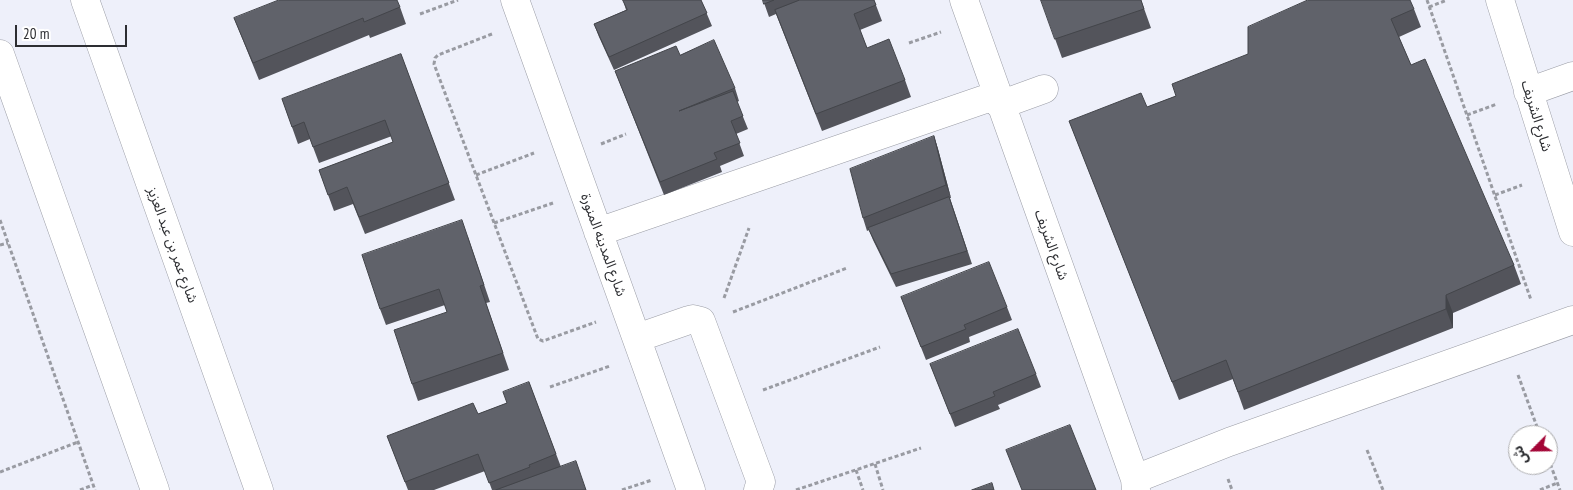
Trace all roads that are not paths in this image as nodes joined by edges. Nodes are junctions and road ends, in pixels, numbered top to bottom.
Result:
1 (85, 0) edge
2 (964, 0) edge
3 (1500, 0) edge
4 (519, 11) edge
5 (0, 54) edge
6 (1573, 76) edge
7 (1044, 89) dead end
8 (1528, 92) junction
9 (999, 100) junction
10 (598, 232) junction
11 (1573, 232) edge
12 (1573, 320) edge
13 (640, 346) junction
14 (1135, 485) edge
15 (155, 490) edge
16 (259, 490) edge
17 (692, 490) edge
18 (758, 490) edge

1 - 16 street, شارع عمر بن عبد العزيز
2 - 9 street, شارع الشريف
3 - 8 street, شارع الشريف
4 - 10 street, شارع المدينه المنورة
5 - 15 street
6 - 8 street
7 - 9 street
8 - 11 street, شارع الشريف
9 - 10 street
9 - 14 street, شارع الشريف
10 - 13 street, شارع المدينه المنورة
12 - 14 street
13 - 17 street, شارع المدينه المنورة
13 - 18 street

